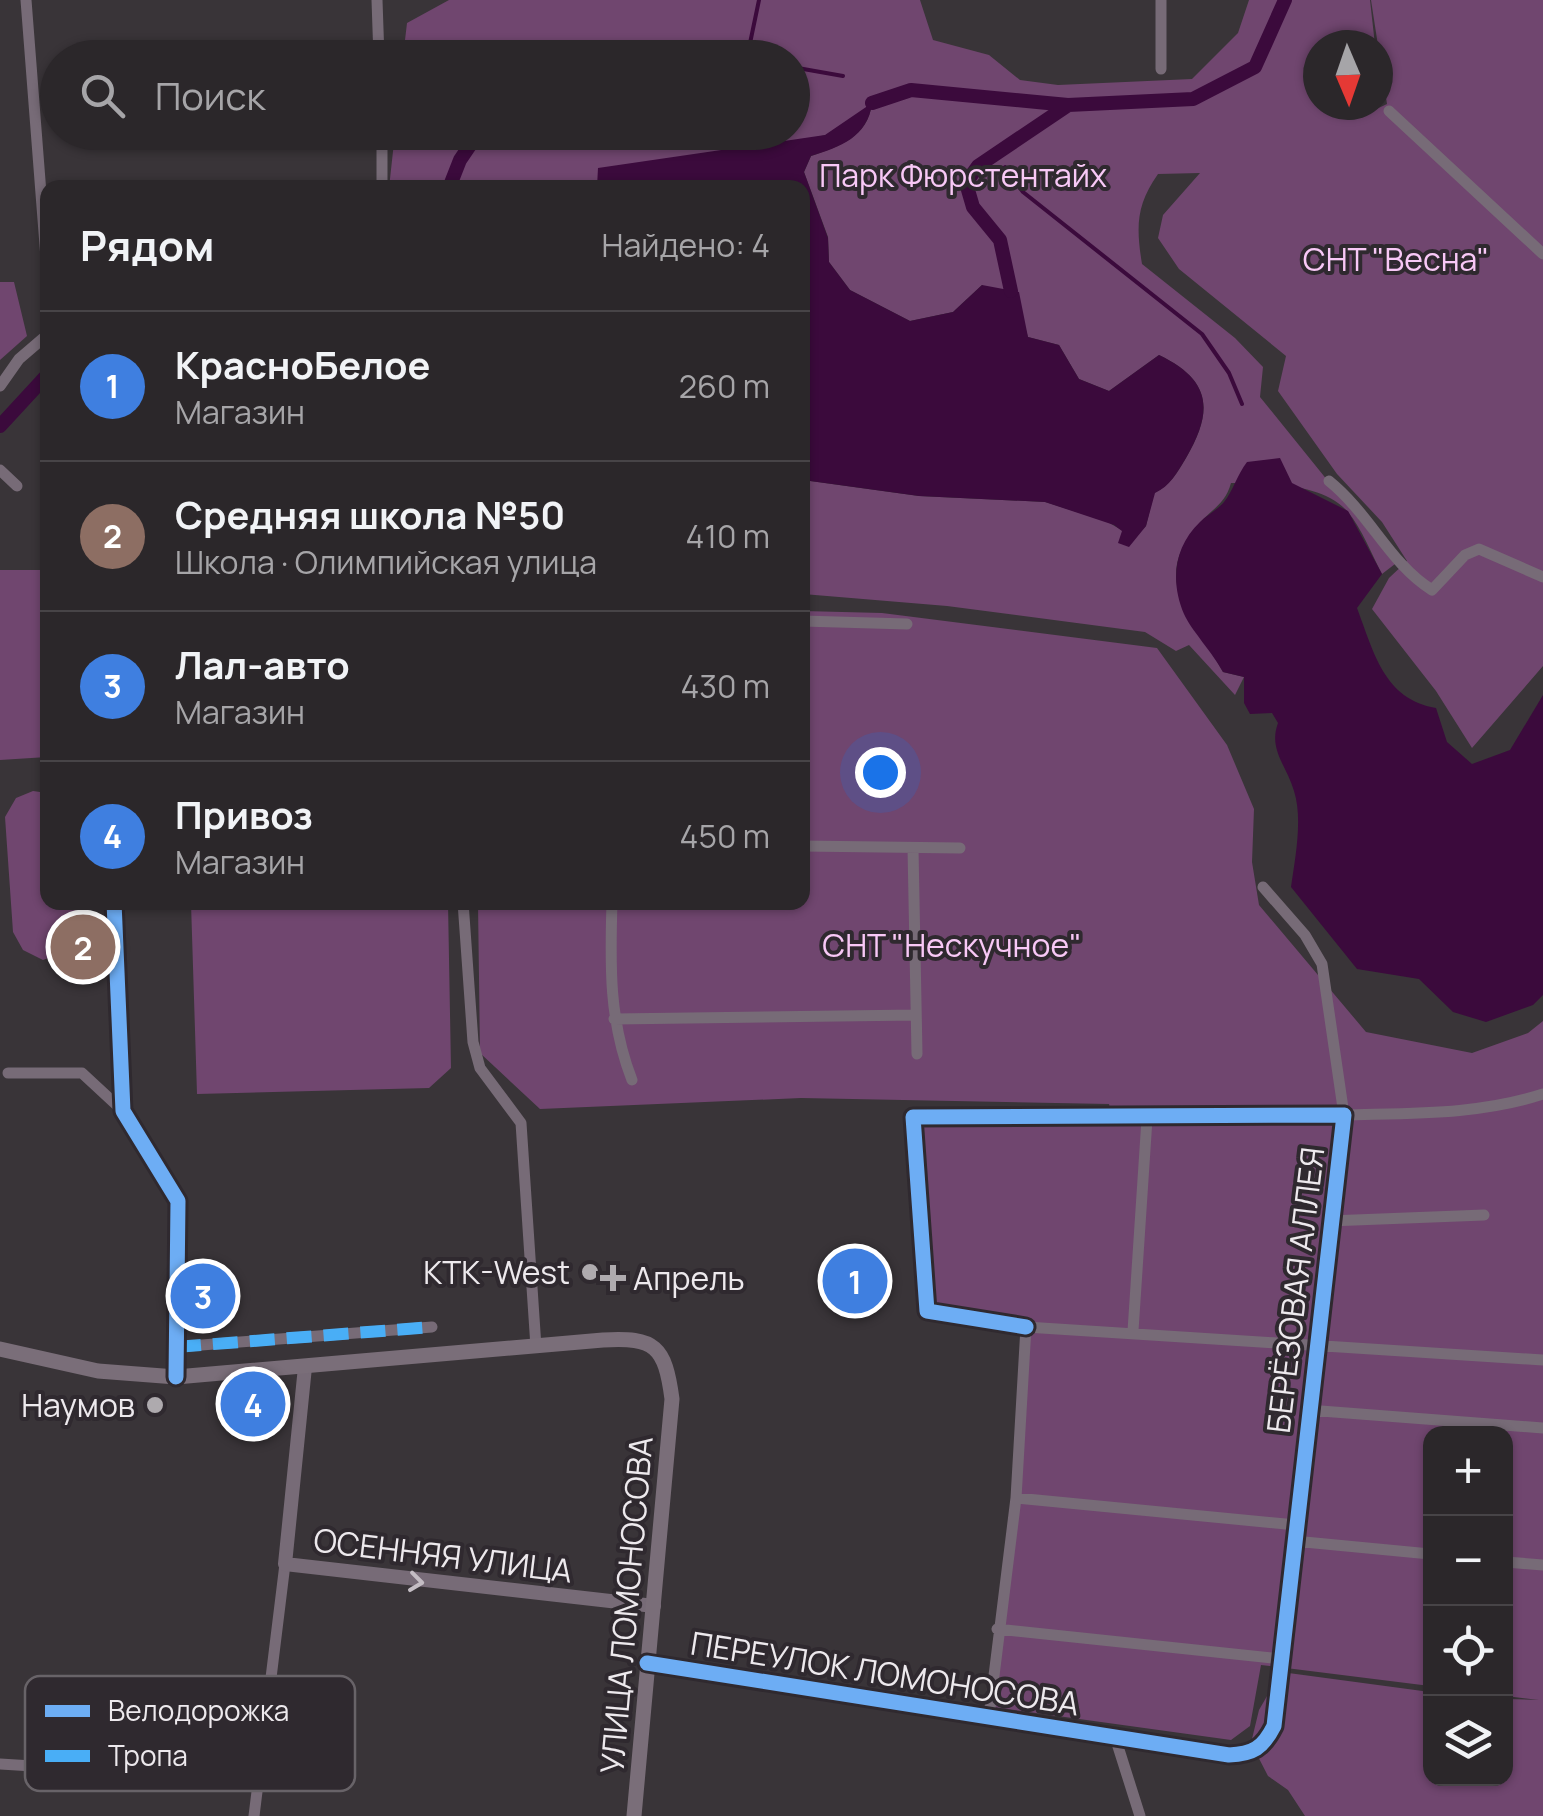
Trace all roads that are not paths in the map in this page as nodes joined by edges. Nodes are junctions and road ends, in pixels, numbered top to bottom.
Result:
1 (26, 0) edge
2 (377, 0) edge
3 (1161, 0) edge
4 (378, 40) edge
5 (1161, 69) dead end
6 (1393, 115) edge
7 (382, 150) edge
8 (41, 180) edge
9 (382, 180) edge
10 (1540, 245) edge
11 (40, 342) edge
12 (0, 386) edge
13 (0, 470) edge
14 (1329, 481) dead end
15 (17, 486) dead end
16 (1543, 577) edge
17 (810, 621) edge
18 (907, 624) dead end
19 (810, 846) edge
20 (914, 848) junction
21 (960, 848) dead end
22 (1263, 888) dead end
23 (114, 910) edge
24 (464, 910) edge
25 (612, 910) edge
26 (916, 1015) junction
27 (614, 1020) junction
28 (916, 1054) dead end
29 (8, 1072) dead end
30 (632, 1080) dead end
31 (1543, 1094) edge
32 (123, 1111) junction
33 (1344, 1115) junction
34 (1147, 1119) junction
35 (1484, 1214) dead end
36 (1329, 1221) junction
37 (432, 1327) dead end
38 (1026, 1327) junction
39 (1132, 1331) junction
40 (1316, 1343) junction
41 (176, 1346) junction
42 (536, 1347) junction
43 (0, 1348) edge
44 (1543, 1360) edge
45 (305, 1367) junction
46 (176, 1377) junction
47 (1308, 1410) junction
48 (1543, 1428) edge
49 (1016, 1498) junction
50 (1296, 1525) junction
51 (1294, 1541) junction
52 (1423, 1553) edge
53 (1513, 1563) edge
54 (285, 1564) junction
55 (1543, 1565) edge
56 (654, 1606) junction
57 (997, 1630) junction
58 (1281, 1658) junction
59 (647, 1663) junction
60 (271, 1676) edge
61 (989, 1716) junction
62 (1115, 1737) junction
63 (0, 1764) edge
64 (25, 1765) edge
65 (256, 1791) edge
66 (256, 1795) junction
67 (240, 1816) edge
68 (254, 1816) edge
69 (634, 1816) edge
70 (1140, 1816) edge

1 - 8 street
2 - 4 street
3 - 5 street
6 - 10 street
7 - 9 street
11 - 12 street
13 - 15 street
14 - 16 street
17 - 18 street
19 - 20 street
20 - 21 street
20 - 26 street
22 - 33 street
23 - 32 street
24 - 42 street
25 - 27 street
26 - 27 street
26 - 28 street
27 - 30 street
29 - 32 street
31 - 33 street
32 - 41 street
33 - 34 street, БЕРЁЗОВАЯ АЛЛЕЯ
33 - 36 street, БЕРЁЗОВАЯ АЛЛЕЯ
34 - 38 street, БЕРЁЗОВАЯ АЛЛЕЯ
34 - 39 street
35 - 36 street
36 - 40 street, БЕРЁЗОВАЯ АЛЛЕЯ
37 - 41 street
38 - 39 street
38 - 49 street
39 - 40 street
40 - 44 street
40 - 47 street, БЕРЁЗОВАЯ АЛЛЕЯ
41 - 46 street
42 - 45 main road
42 - 56 main road, УЛИЦА ЛОМОНОСОВА
43 - 46 main road
45 - 46 main road
45 - 54 street, ОСЕННЯЯ УЛИЦА
47 - 48 street
47 - 50 street, БЕРЁЗОВАЯ АЛЛЕЯ
49 - 50 street
49 - 57 street
50 - 51 street, БЕРЁЗОВАЯ АЛЛЕЯ
51 - 52 street
51 - 58 street, БЕРЁЗОВАЯ АЛЛЕЯ
53 - 55 street
54 -> 56 street, ОСЕННЯЯ УЛИЦА
54 - 60 street, ОСЕННЯЯ УЛИЦА
56 - 59 main road, УЛИЦА ЛОМОНОСОВА
57 - 58 street
57 - 61 street
58 - 62 street, БЕРЁЗОВАЯ АЛЛЕЯ
59 - 61 street, ПЕРЕУЛОК ЛОМОНОСОВА
59 - 69 main road, УЛИЦА ЛОМОНОСОВА
61 - 62 street, ПЕРЕУЛОК ЛОМОНОСОВА
62 - 70 street
63 - 64 street
65 - 66 street, ОСЕННЯЯ УЛИЦА
66 - 67 street
66 - 68 street, ОСЕННЯЯ УЛИЦА

